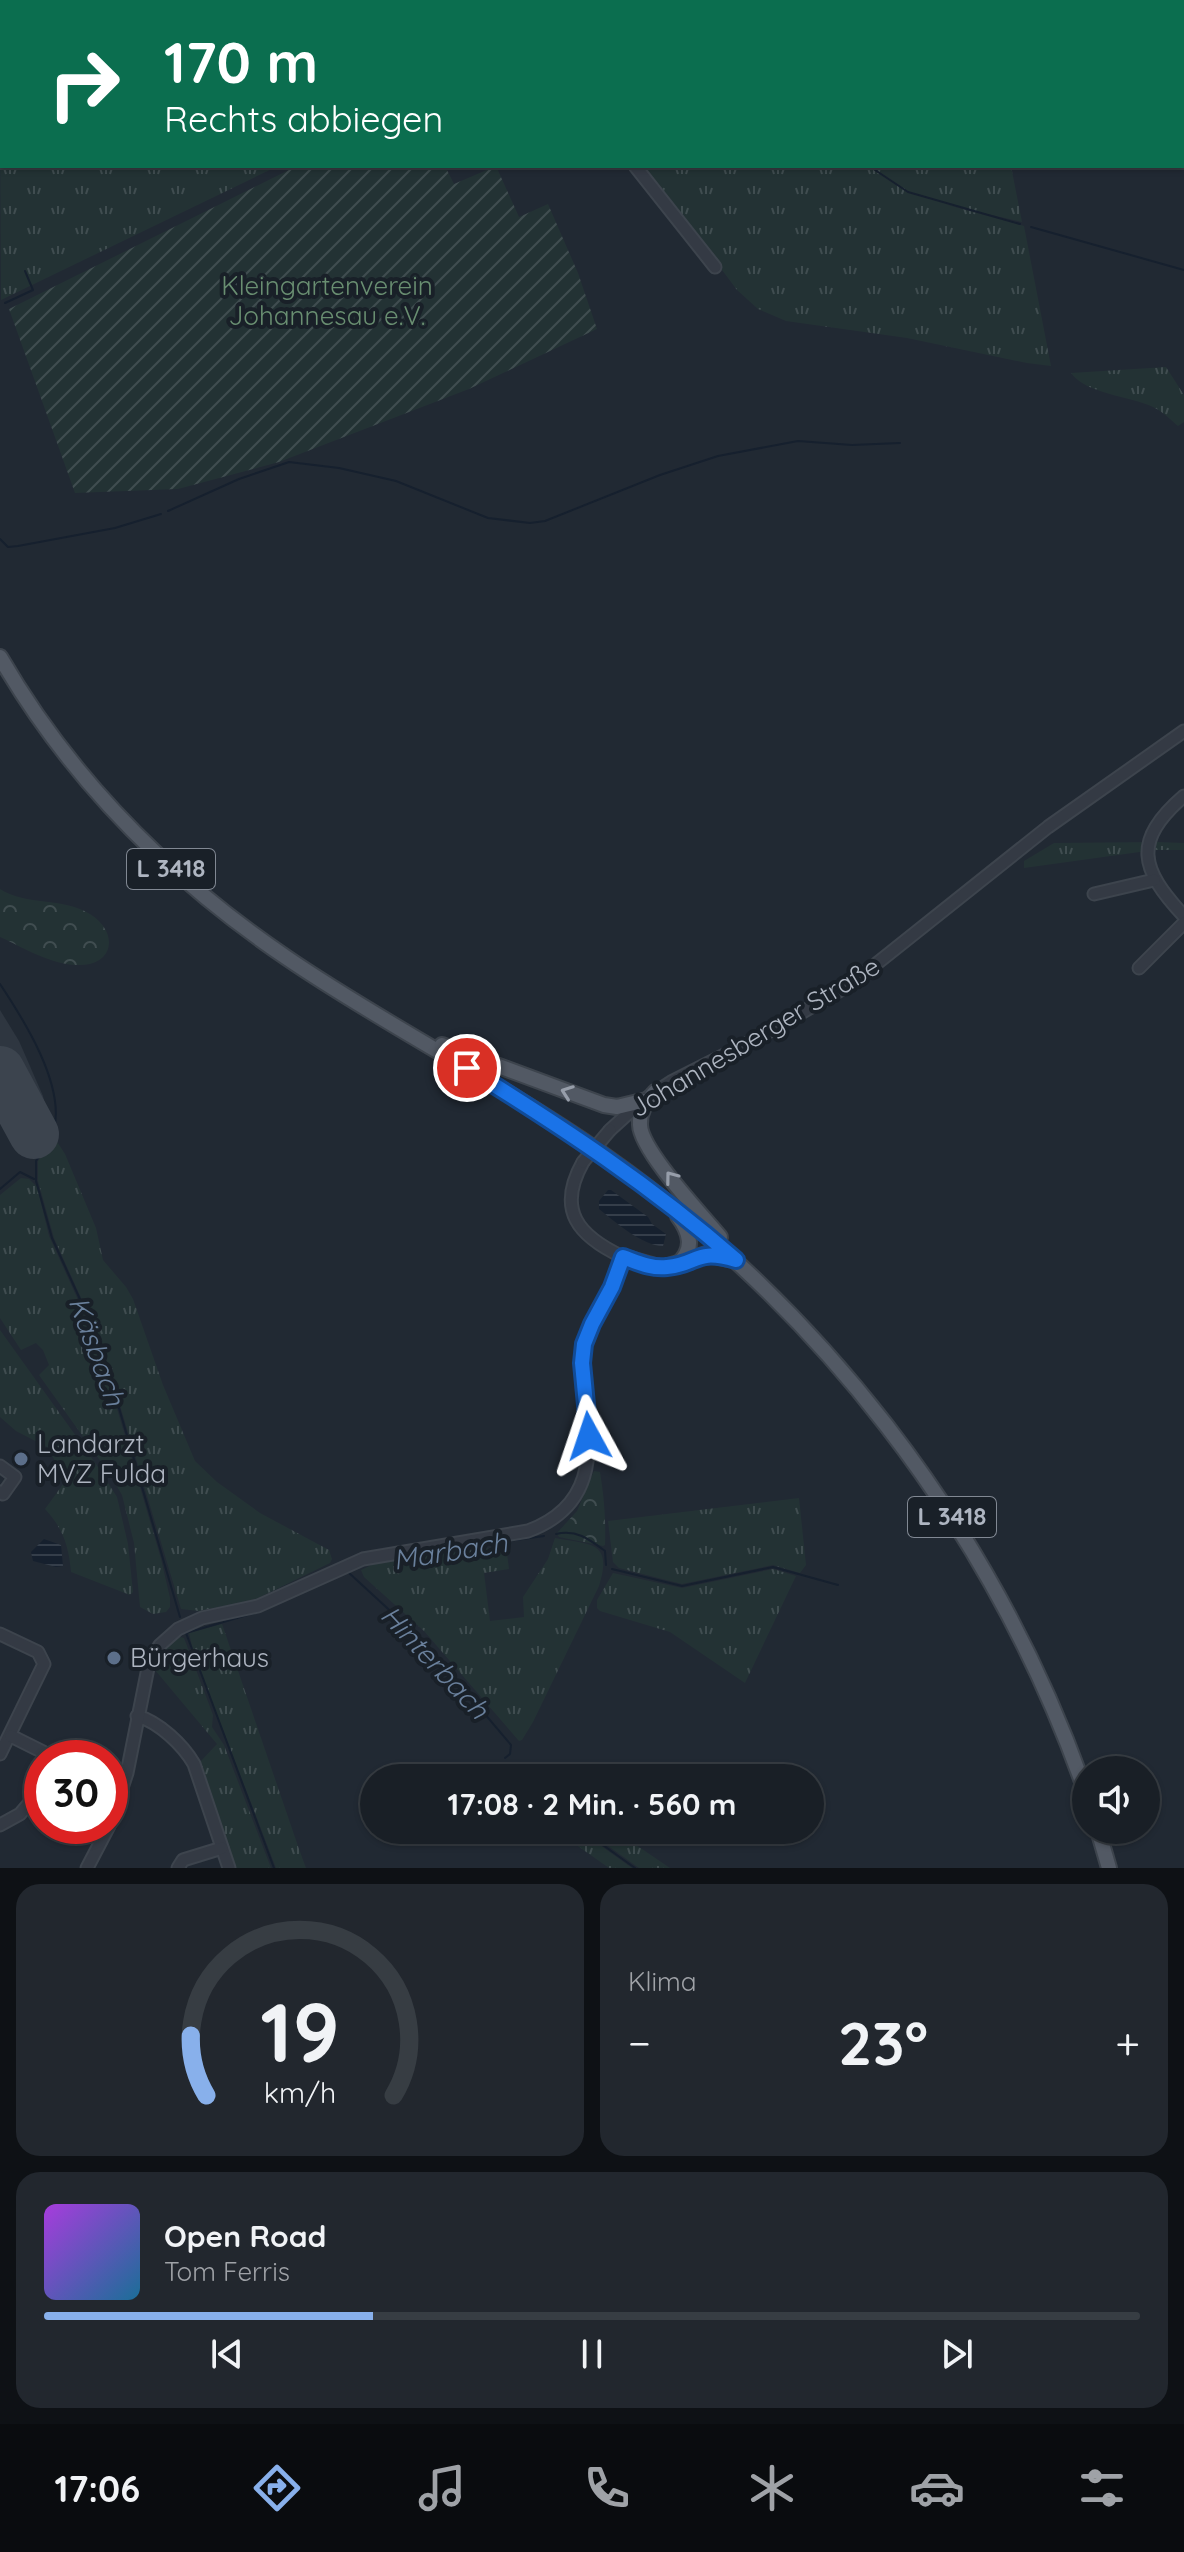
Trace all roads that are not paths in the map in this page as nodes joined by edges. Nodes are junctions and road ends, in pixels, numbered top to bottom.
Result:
1 (637, 168) edge
2 (715, 267) dead end
3 (0, 657) edge
4 (1184, 731) edge
5 (1184, 796) edge
6 (1154, 880) junction
7 (1094, 894) dead end
8 (1184, 916) edge
9 (1184, 923) edge
10 (1139, 968) dead end
11 (395, 1024) junction
12 (655, 1092) junction
13 (642, 1101) junction
14 (666, 1201) junction
15 (623, 1257) junction
16 (736, 1260) junction
17 (674, 1266) junction
18 (757, 1280) junction
19 (0, 1466) edge
20 (0, 1492) edge
21 (0, 1634) edge
22 (137, 1716) junction
23 (11, 1736) junction
24 (24, 1742) edge
25 (0, 1754) edge
26 (1072, 1756) edge
27 (128, 1767) edge
28 (24, 1809) edge
29 (0, 1825) edge
30 (99, 1844) edge
31 (1102, 1844) edge
32 (222, 1848) junction
33 (87, 1868) edge
34 (178, 1868) edge
35 (229, 1868) edge
36 (1109, 1868) edge

1 - 2 street
3 - 11 main road, L 3418
4 - 12 street, Johannesberger Straße
5 - 6 street
6 - 7 street
6 - 8 street
9 - 10 street
13 -> 11 main road
11 - 14 main road, L 3418
12 - 13 street, Johannesberger Straße
18 -> 12 main road
13 - 15 street, Johannesberger Straße, bridge
14 - 16 main road, L 3418
14 - 17 main road
15 - 17 main road
15 - 22 street
16 - 17 main road
16 - 18 main road, L 3418
18 - 26 main road, L 3418
19 - 20 street
21 - 23 street
22 - 27 street
22 - 32 street
23 - 24 street
23 - 25 street
28 - 29 street
30 - 33 street
31 - 36 main road
32 - 34 street
32 - 35 street

